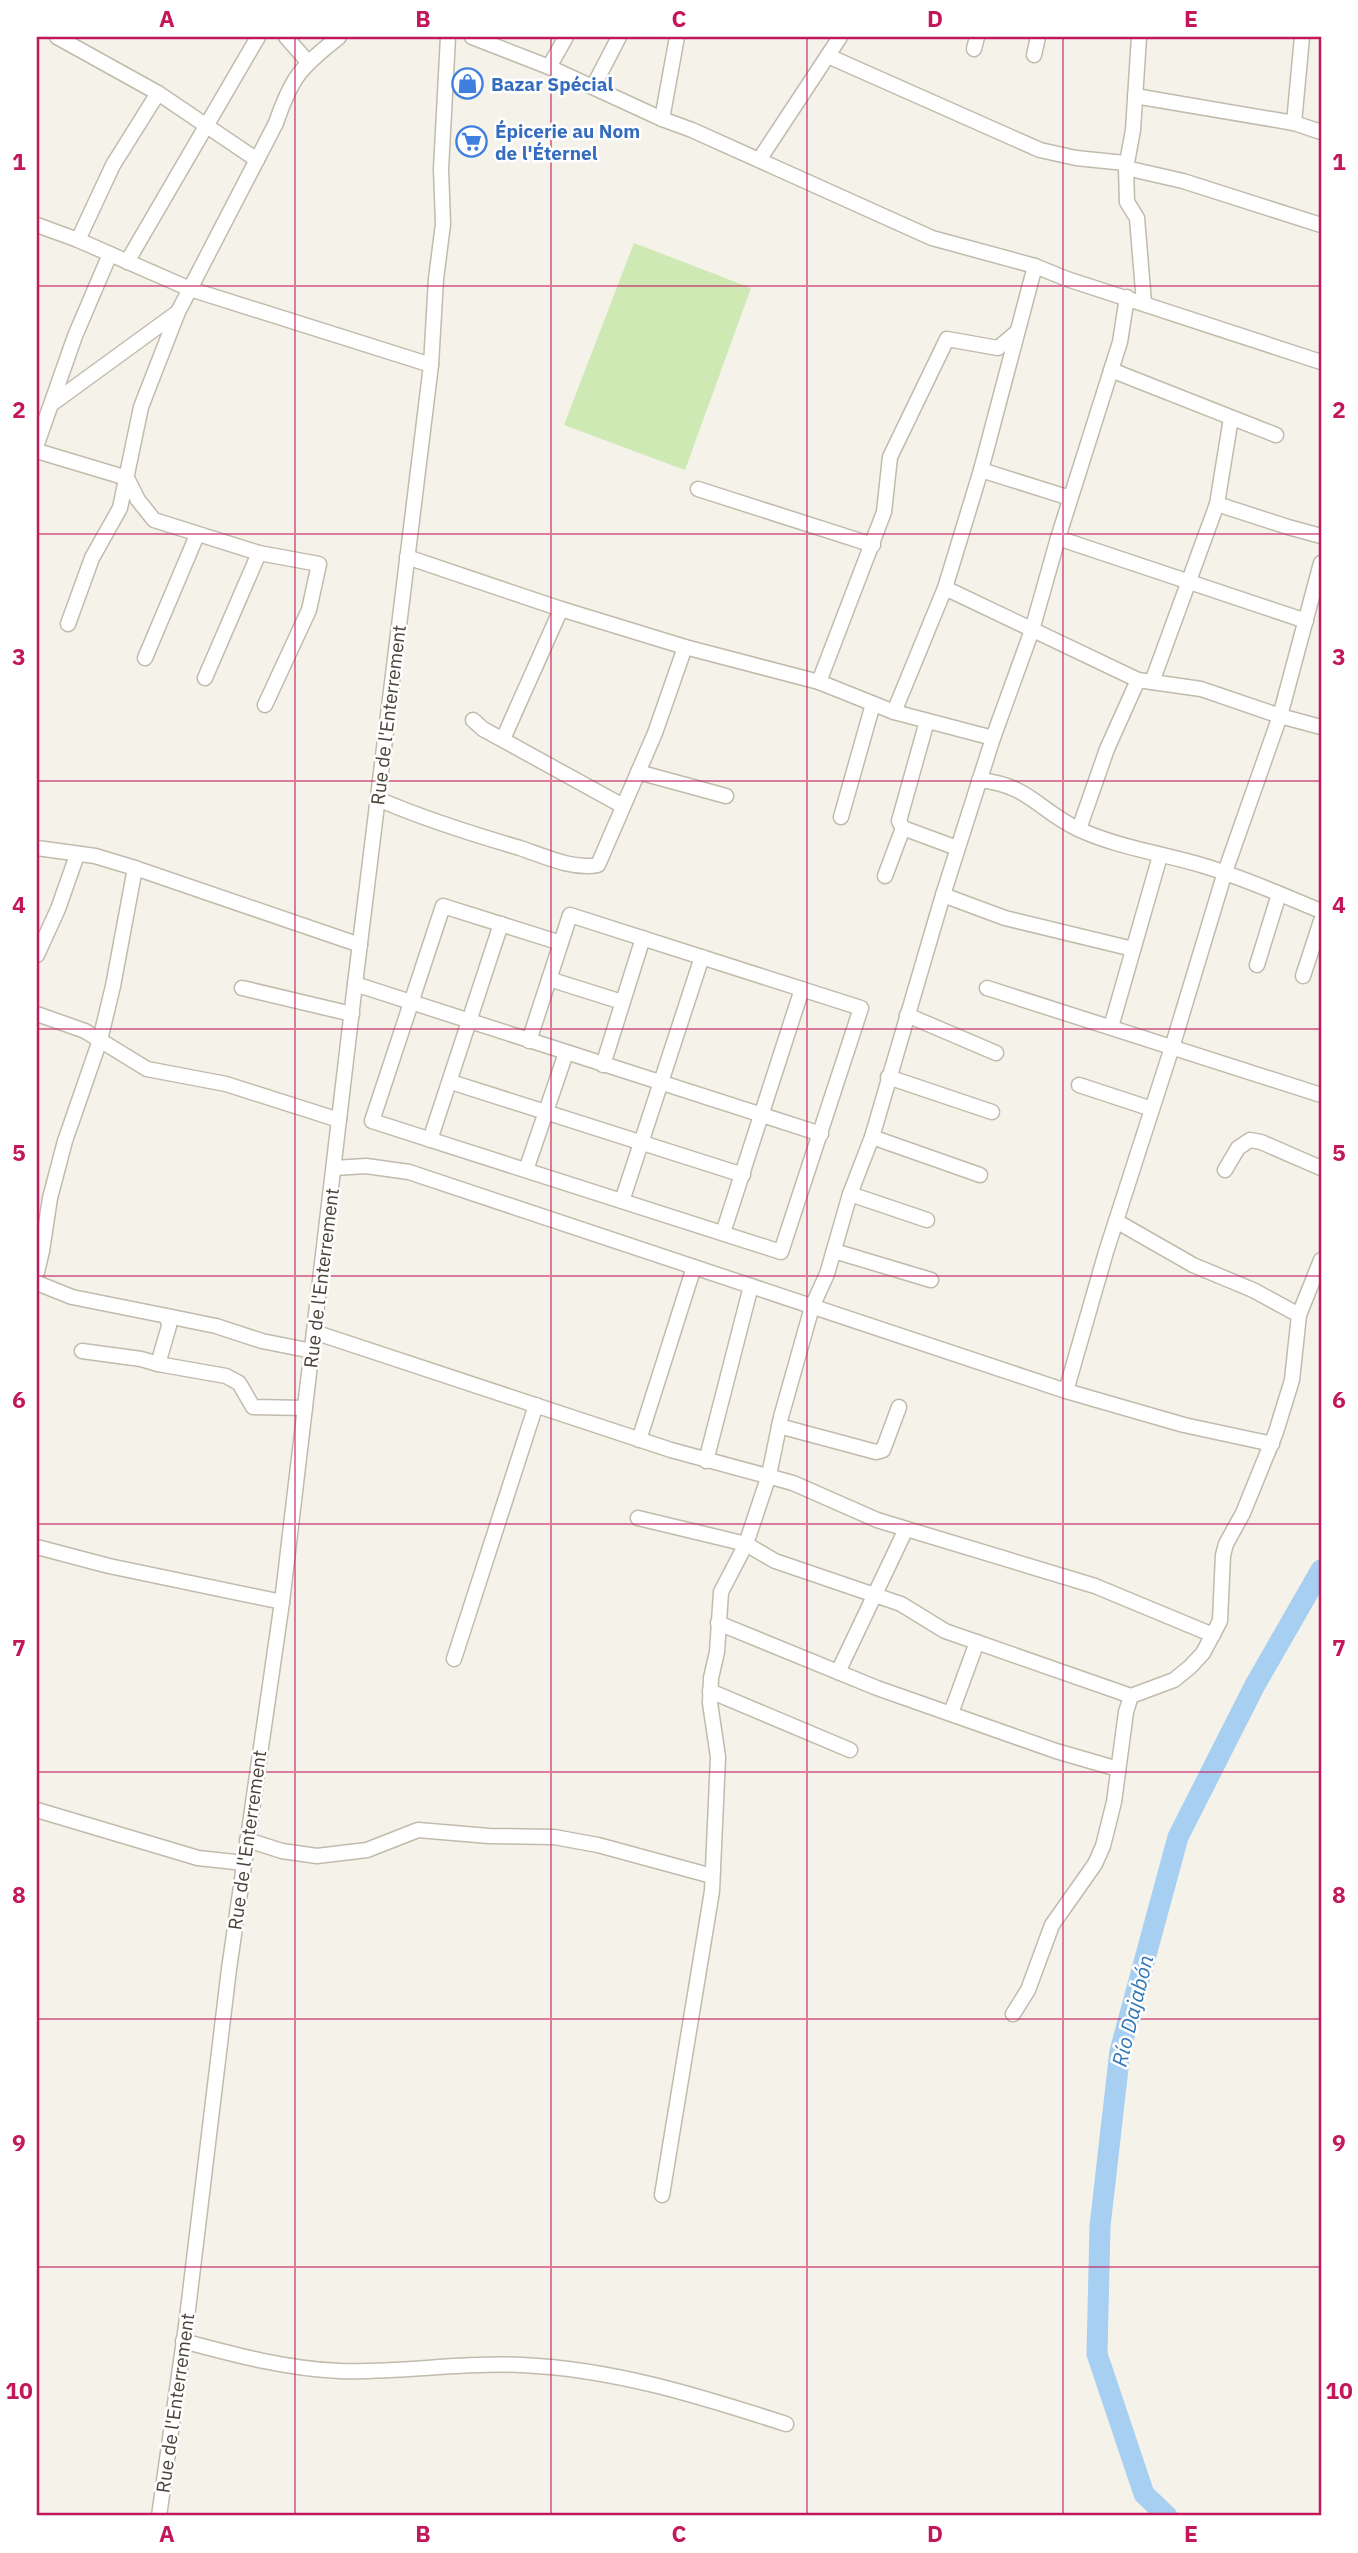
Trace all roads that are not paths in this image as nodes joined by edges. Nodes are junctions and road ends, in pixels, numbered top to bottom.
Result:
1 (57, 37) edge
2 (258, 37) edge
3 (286, 37) edge
4 (339, 37) edge
5 (448, 37) edge
6 (472, 37) edge
7 (566, 37) edge
8 (619, 37) edge
9 (677, 37) edge
10 (840, 37) edge
11 (1038, 37) edge
12 (1139, 37) edge
13 (1302, 37) edge
14 (828, 55) junction
15 (1034, 55) dead end
16 (308, 62) junction
17 (549, 66) junction
18 (593, 87) junction
19 (158, 93) junction
20 (1135, 96) junction
21 (662, 119) junction
22 (1294, 123) junction
23 (204, 127) junction
24 (1321, 132) edge
25 (257, 160) junction
26 (759, 160) junction
27 (1126, 166) junction
28 (37, 225) edge
29 (1321, 225) edge
30 (78, 240) junction
31 (110, 254) junction
32 (127, 262) junction
33 (1035, 266) junction
34 (190, 289) junction
35 (1127, 297) junction
36 (1144, 303) junction
37 (178, 312) junction
38 (1017, 332) junction
39 (1321, 362) edge
40 (431, 365) junction
41 (1111, 370) junction
42 (53, 402) junction
43 (1231, 418) junction
44 (1276, 435) dead end
45 (37, 444) edge
46 (37, 450) edge
47 (981, 470) junction
48 (127, 478) junction
49 (698, 489) dead end
50 (1070, 498) junction
51 (1217, 504) junction
52 (197, 535) junction
53 (1321, 536) edge
54 (1058, 538) junction
55 (873, 545) junction
56 (259, 553) junction
57 (407, 557) junction
58 (1321, 563) edge
59 (1188, 582) junction
60 (945, 588) junction
61 (561, 609) junction
62 (1306, 621) junction
63 (68, 624) dead end
64 (1032, 630) junction
65 (685, 647) junction
66 (145, 658) dead end
67 (205, 678) dead end
68 (1145, 681) junction
69 (819, 682) junction
70 (873, 704) junction
71 (265, 705) dead end
72 (894, 712) junction
73 (1280, 716) junction
74 (473, 720) dead end
75 (927, 721) junction
76 (1321, 727) edge
77 (993, 738) junction
78 (503, 739) junction
79 (638, 772) junction
80 (979, 780) junction
81 (726, 796) dead end
82 (378, 799) junction
83 (624, 806) junction
84 (841, 817) dead end
85 (903, 828) junction
86 (1079, 829) junction
87 (37, 848) edge
88 (957, 848) junction
89 (77, 855) junction
90 (1160, 856) junction
91 (135, 868) junction
92 (1225, 873) junction
93 (886, 876) dead end
94 (1279, 894) junction
95 (943, 895) junction
96 (1321, 911) edge
97 (1321, 921) edge
98 (501, 924) junction
99 (643, 938) junction
100 (561, 943) junction
101 (360, 945) junction
102 (1133, 949) junction
103 (37, 955) edge
104 (702, 957) junction
105 (1257, 965) dead end
106 (1304, 976) dead end
107 (549, 979) junction
108 (355, 984) junction
109 (242, 988) dead end
110 (988, 988) dead end
111 (802, 989) junction
112 (622, 1002) junction
113 (411, 1004) junction
114 (37, 1014) edge
115 (352, 1014) junction
116 (907, 1015) junction
117 (470, 1022) junction
118 (1111, 1027) junction
119 (100, 1040) junction
120 (530, 1041) junction
121 (1173, 1046) junction
122 (566, 1053) junction
123 (996, 1053) dead end
124 (603, 1065) junction
125 (888, 1077) junction
126 (451, 1082) junction
127 (662, 1083) junction
128 (1079, 1086) dead end
129 (1321, 1095) edge
130 (1152, 1109) junction
131 (547, 1112) junction
132 (992, 1112) dead end
133 (762, 1115) junction
134 (339, 1121) junction
135 (821, 1134) junction
136 (872, 1137) junction
137 (430, 1140) junction
138 (643, 1143) junction
139 (334, 1168) junction
140 (1321, 1168) edge
141 (526, 1170) junction
142 (1225, 1170) dead end
143 (743, 1175) junction
144 (980, 1175) dead end
145 (850, 1194) junction
146 (622, 1201) junction
147 (927, 1220) dead end
148 (1116, 1220) junction
149 (723, 1233) junction
150 (834, 1251) junction
151 (1321, 1260) edge
152 (694, 1267) junction
153 (37, 1272) edge
154 (931, 1280) dead end
155 (37, 1283) edge
156 (751, 1286) junction
157 (812, 1307) junction
158 (1299, 1315) junction
159 (167, 1316) junction
160 (314, 1332) junction
161 (312, 1350) junction
162 (82, 1351) dead end
163 (158, 1364) junction
164 (1066, 1391) junction
165 (536, 1405) junction
166 (899, 1407) dead end
167 (305, 1408) junction
168 (779, 1426) junction
169 (639, 1440) junction
170 (1272, 1444) junction
171 (706, 1461) junction
172 (769, 1475) junction
173 (638, 1518) dead end
174 (906, 1529) junction
175 (746, 1544) junction
176 (37, 1547) edge
177 (876, 1595) junction
178 (282, 1602) junction
179 (718, 1623) junction
180 (1213, 1635) junction
181 (977, 1643) junction
182 (454, 1659) dead end
183 (838, 1672) junction
184 (710, 1691) junction
185 (1132, 1696) junction
186 (951, 1713) junction
187 (850, 1750) dead end
188 (1118, 1769) junction
189 (37, 1810) edge
190 (247, 1840) junction
191 (244, 1863) junction
192 (712, 1876) junction
193 (1013, 2014) dead end
194 (662, 2195) dead end
195 (183, 2341) junction
196 (786, 2424) dead end
197 (159, 2516) edge

1 - 19 street
2 - 23 street
3 - 16 street
4 - 16 street
5 - 40 street, Rue de l'Enterrement
6 - 17 street
7 - 17 street
8 - 18 street
9 - 21 street
10 - 14 street
11 - 15 street
12 - 20 street
13 - 22 street
14 - 26 street
14 - 27 street
16 - 25 street
17 - 18 street
18 - 21 street
19 - 23 street
19 - 30 street
20 - 22 street
20 - 27 street
21 - 26 street
22 - 24 street
23 - 25 street
23 - 32 street
25 - 34 street
26 - 33 street
27 - 29 street
27 - 36 street
28 - 30 street
30 - 31 street
31 - 32 street
31 - 42 street
32 - 34 street
33 - 35 street
33 - 38 street
34 - 37 street
34 - 40 street
35 - 36 street
35 - 41 street
36 - 39 street
37 - 42 street
37 - 48 street
38 - 47 street
38 - 55 street
40 - 57 street, Rue de l'Enterrement
41 - 43 street
41 - 50 street
42 - 45 street
43 - 44 street
43 - 51 street
46 - 48 street
47 - 50 street
47 - 60 street
48 - 52 street
48 - 63 street
49 - 55 street
50 - 54 street
51 - 53 street
51 - 59 street
52 - 56 street
52 - 66 street
54 - 59 street
54 - 64 street
55 - 69 street
56 - 67 street
56 - 71 street
57 - 61 street
57 - 82 street, Rue de l'Enterrement
58 - 62 street
59 - 62 street
59 - 68 street
60 - 64 street
60 - 72 street
61 - 65 street
61 - 78 street
62 - 73 street
64 - 68 street
64 - 77 street
65 - 69 street
65 - 79 street
68 - 73 street
68 - 86 street
69 - 70 street
70 - 72 street
70 - 84 street
72 - 75 street
73 - 76 street
73 - 92 street
74 - 78 street
75 - 77 street
75 - 85 street
77 - 80 street
78 - 83 street
79 - 81 street
79 - 83 street
80 - 86 street
80 - 88 street
82 - 83 street
82 - 101 street, Rue de l'Enterrement
85 - 88 street
85 - 93 street
86 - 90 street
87 - 89 street
88 - 95 street
89 - 91 street
89 - 103 street
90 - 92 street
90 - 102 street
91 - 101 street
91 - 119 street
92 - 94 street
92 - 121 street
94 - 96 street
94 - 105 street
95 - 102 street
95 - 116 street
97 - 106 street
98 - 100 street
98 - 113 street
98 - 117 street
99 - 100 street
99 - 104 street
99 - 112 street
100 - 107 street
101 - 108 street, Rue de l'Enterrement
102 - 118 street
104 - 111 street
104 - 127 street
107 - 112 street
107 - 120 street
108 - 113 street
108 - 115 street, Rue de l'Enterrement
109 - 115 street
110 - 118 street
111 - 133 street
111 - 135 street
112 - 124 street
113 - 117 street
113 - 137 street
114 - 119 street
115 - 134 street, Rue de l'Enterrement
116 - 123 street
116 - 125 street
117 - 120 street
117 - 126 street
118 - 121 street
119 - 134 street
119 - 153 street
120 - 122 street
121 - 129 street
121 - 130 street
122 - 124 street
122 - 131 street
124 - 127 street
125 - 132 street
125 - 136 street
126 - 131 street
126 - 137 street
127 - 133 street
127 - 138 street
128 - 130 street
130 - 148 street
131 - 138 street
131 - 141 street
133 - 135 street
133 - 143 street
134 - 139 street, Rue de l'Enterrement
135 - 149 street
136 - 144 street
136 - 145 street
137 - 141 street
138 - 143 street
138 - 146 street
139 - 152 street
139 - 160 street, Rue de l'Enterrement
140 - 142 street
141 - 146 street
143 - 149 street
145 - 147 street
145 - 150 street
146 - 149 street
148 - 158 street
148 - 164 street
150 - 154 street
150 - 157 street
151 - 158 street
152 - 156 street
152 - 169 street
155 - 159 street
156 - 157 street
156 - 171 street
157 - 164 street
157 - 168 street
158 - 170 street
159 - 161 street
159 - 163 street
160 - 161 street, Rue de l'Enterrement
160 - 165 street
161 - 167 street, Rue de l'Enterrement
162 - 163 street
163 - 167 street
164 - 170 street
165 - 169 street
165 - 182 street
166 - 168 street
167 - 178 street, Rue de l'Enterrement
168 - 172 street
169 - 171 street
170 - 180 street
171 - 172 street
172 - 174 street
172 - 175 street
173 - 175 street
174 - 177 street
174 - 180 street
175 - 177 street
175 - 179 street
176 - 178 street
177 - 181 street
177 - 183 street
178 - 190 street, Rue de l'Enterrement
179 - 183 street
179 - 184 street
180 - 185 street
181 - 185 street
181 - 186 street
183 - 186 street
184 - 187 street
184 - 192 street
185 - 188 street
186 - 188 street
188 - 193 street
189 - 191 street
190 - 191 street, Rue de l'Enterrement
190 - 192 street
191 - 195 street, Rue de l'Enterrement
192 - 194 street
195 - 196 street
195 - 197 street, Rue de l'Enterrement

